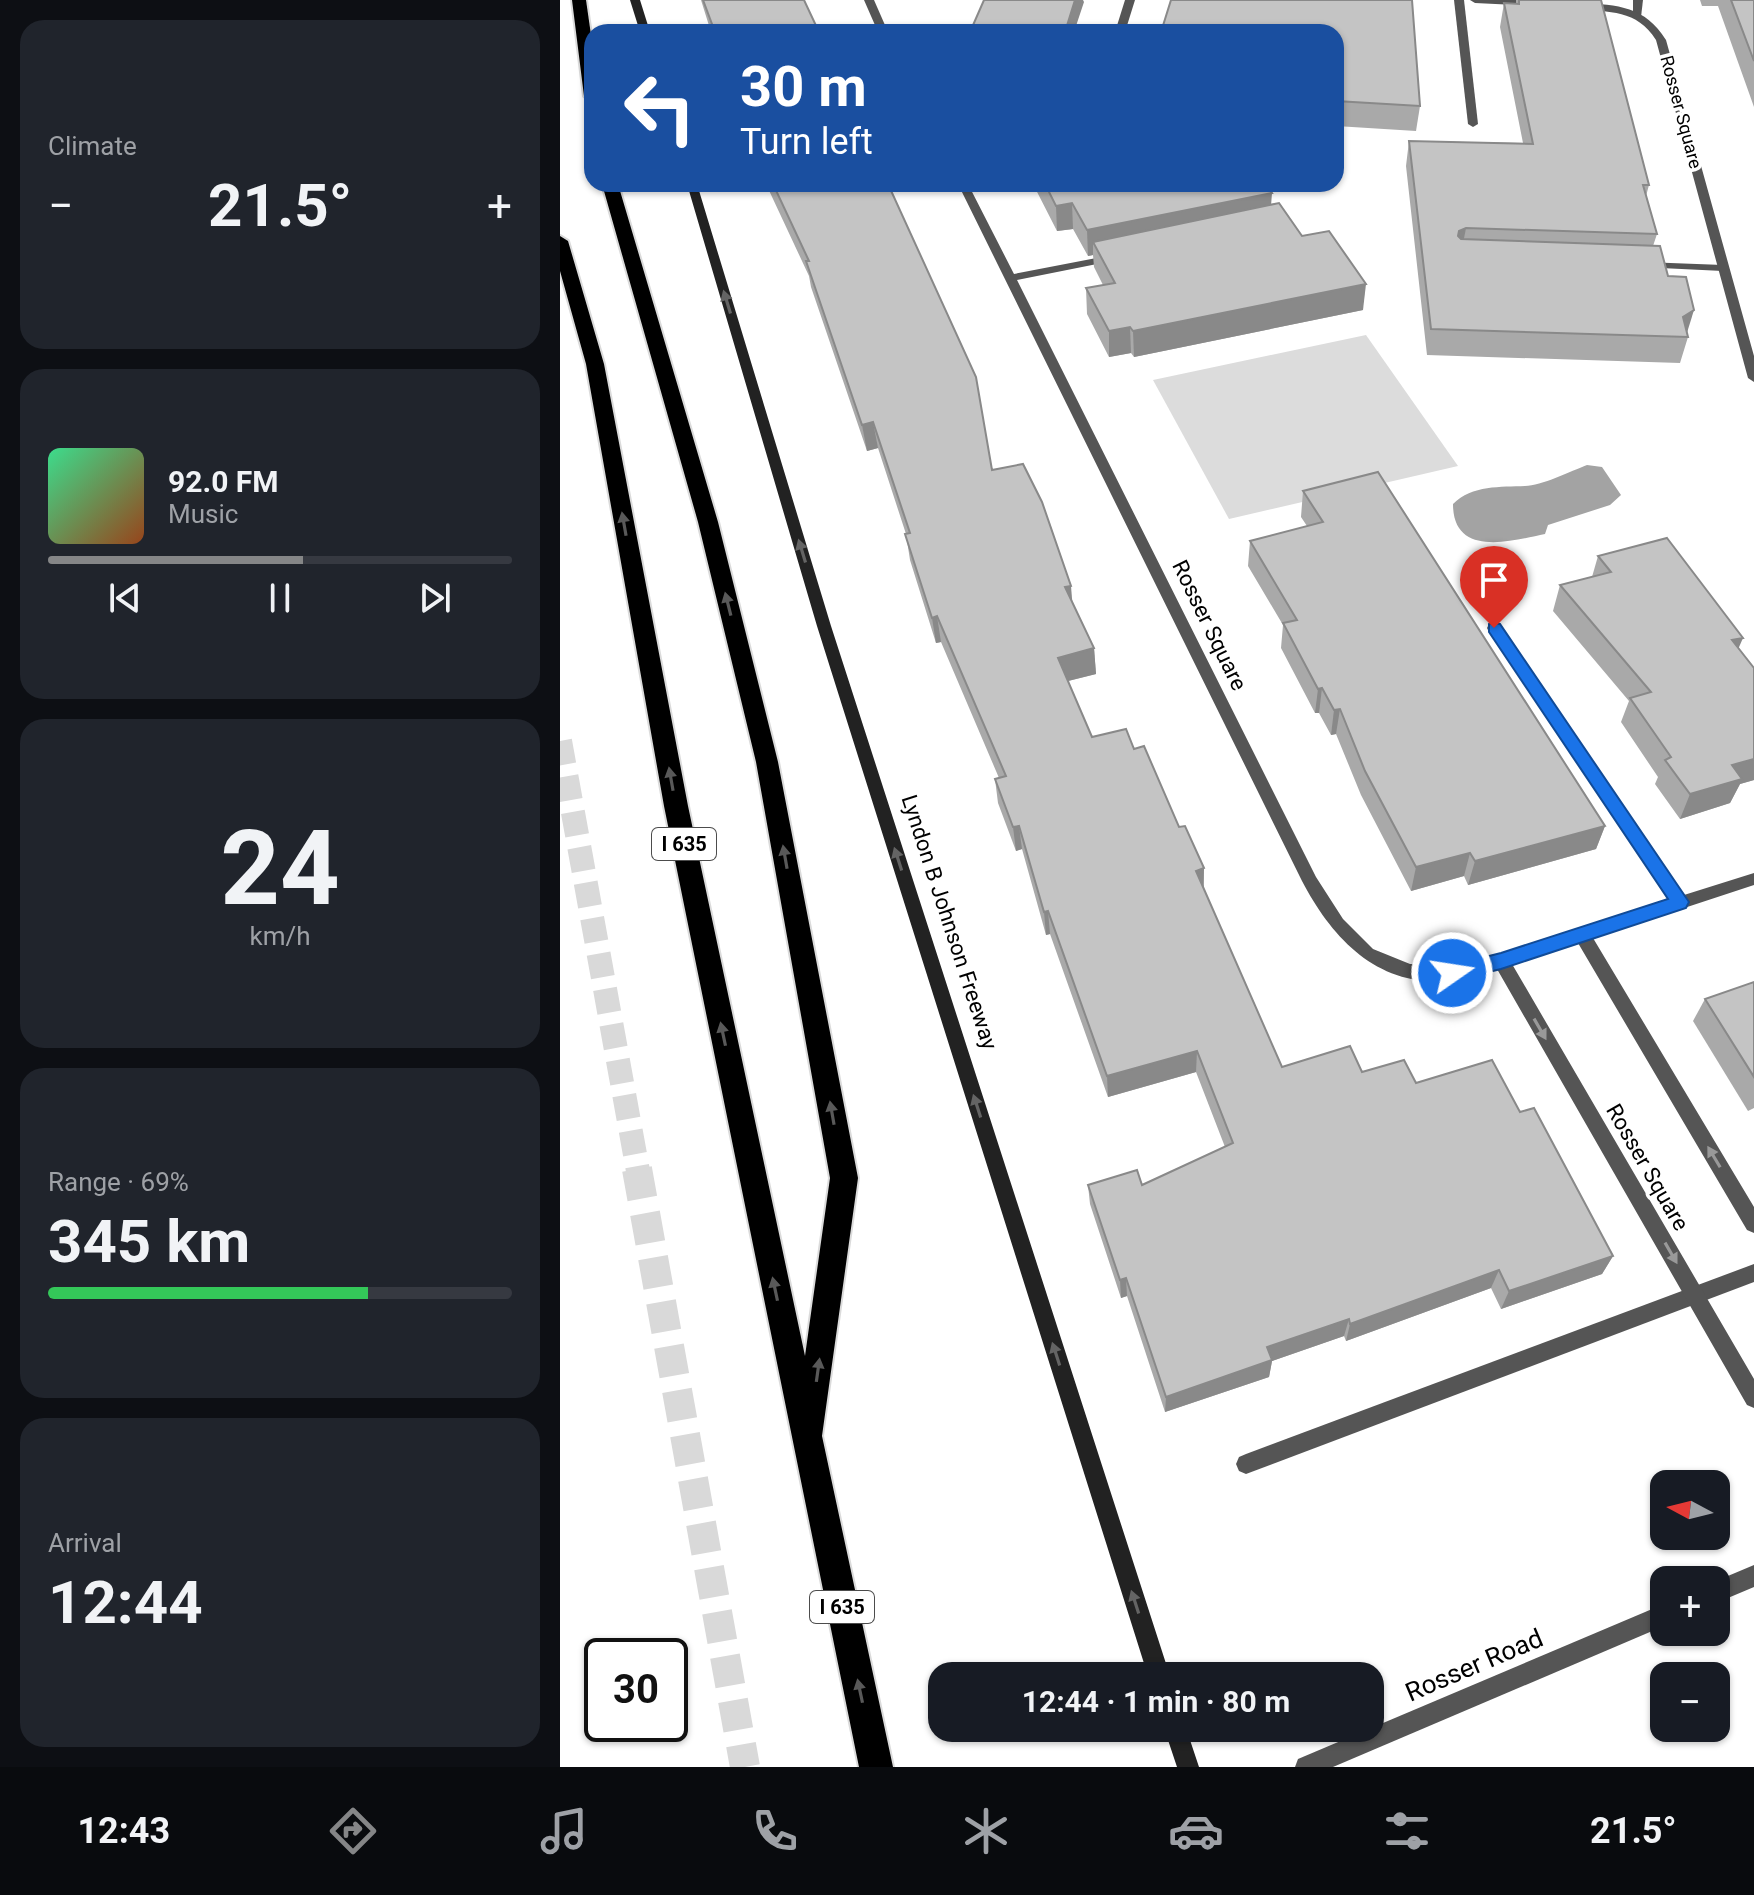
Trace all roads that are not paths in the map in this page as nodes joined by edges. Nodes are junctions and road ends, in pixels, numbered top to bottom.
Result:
1 (579, 0) edge
2 (635, 0) edge
3 (869, 0) edge
4 (1130, 0) edge
5 (1459, 0) edge
6 (1475, 0) edge
7 (1638, 0) edge
8 (1551, 4) edge
9 (1566, 5) edge
10 (1638, 15) junction
11 (642, 24) edge
12 (879, 24) edge
13 (1122, 24) edge
14 (584, 37) edge
15 (1473, 124) dead end
16 (612, 192) edge
17 (694, 192) edge
18 (967, 192) edge
19 (560, 241) edge
20 (1120, 256) edge
21 (1630, 265) edge
22 (1723, 268) junction
23 (1012, 278) junction
24 (1754, 378) edge
25 (1494, 628) dead end
26 (1754, 879) edge
27 (1680, 902) junction
28 (1582, 935) junction
29 (1501, 961) junction
30 (1754, 1224) edge
31 (1754, 1273) edge
32 (1695, 1296) junction
33 (1754, 1398) edge
34 (808, 1448) junction
35 (1246, 1464) dead end
36 (1754, 1576) edge
37 (1730, 1586) edge
38 (1650, 1621) edge
39 (1155, 1662) edge
40 (1180, 1742) edge
41 (876, 1767) edge
42 (1188, 1767) edge
43 (1306, 1767) edge

1 - 14 highway
2 - 11 main road
3 - 12 street
4 - 13 street
5 - 15 street
6 - 8 street
7 - 10 street
9 - 10 street
10 - 22 street, Rosser Square
34 -> 16 highway
39 -> 17 main road, Lyndon B Johnson Freeway
18 - 23 street, Rosser Square
34 -> 19 highway, I 635
20 - 23 street
21 - 22 street
22 - 24 street, Rosser Square
23 - 29 street, Rosser Square
25 - 27 street
26 - 27 street, Rosser Square
27 - 28 street, Rosser Square
28 - 29 street, Rosser Square
30 -> 28 street
29 -> 32 street, Rosser Square
31 - 32 street
32 - 33 street, Rosser Square
32 - 35 street
41 -> 34 highway, I 635
36 - 37 street
38 - 43 street, Rosser Road
40 - 42 main road

